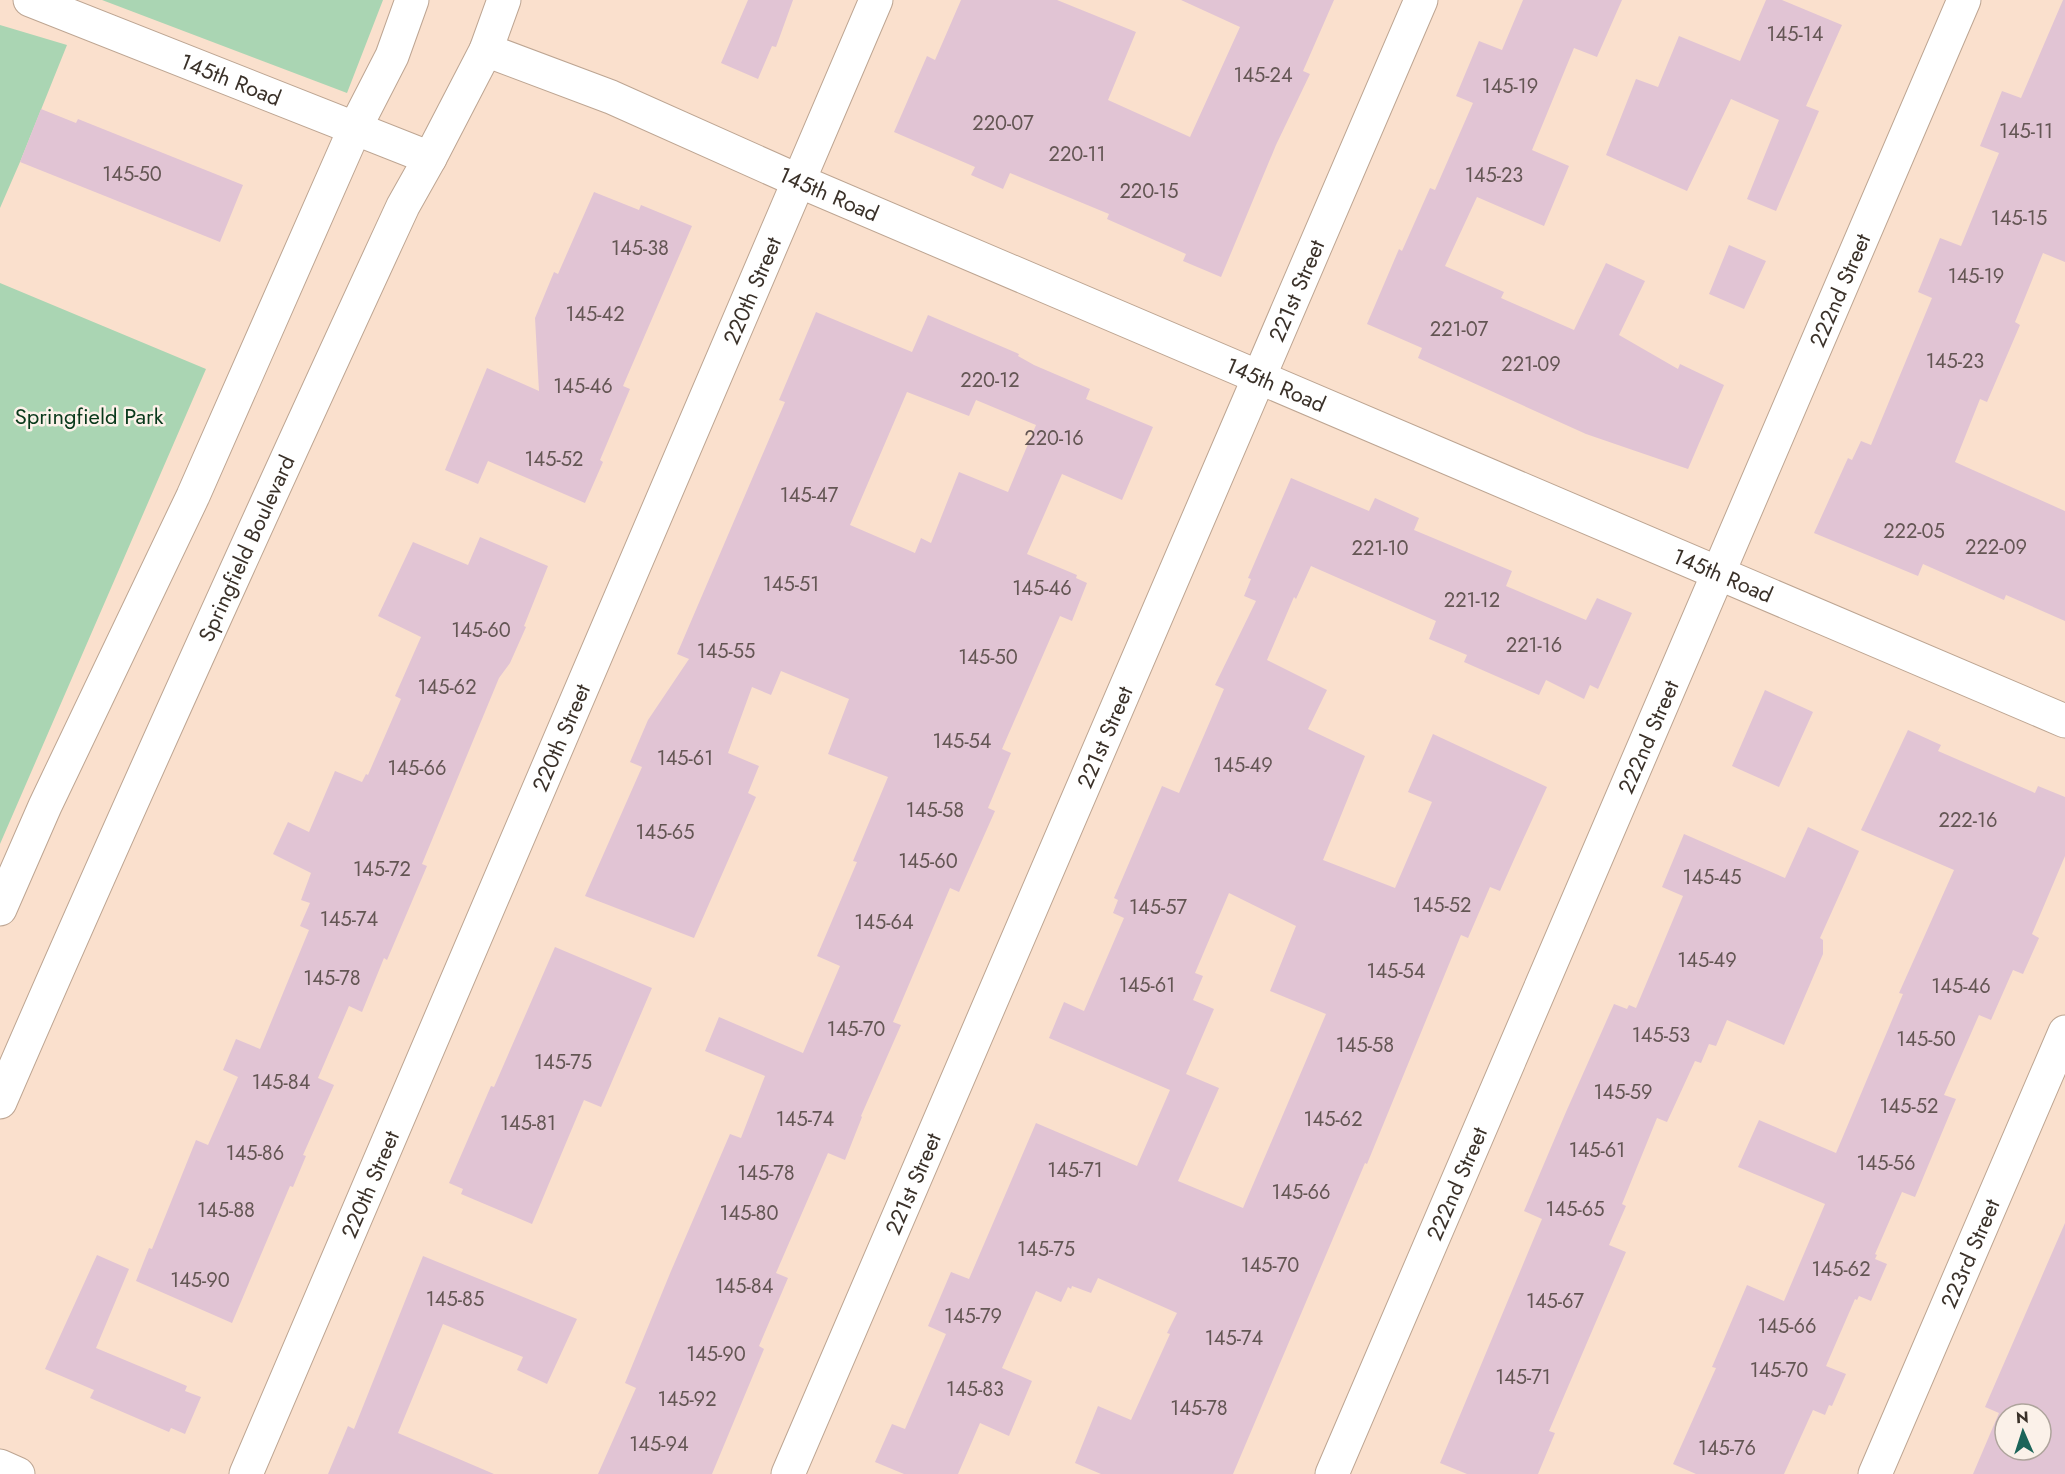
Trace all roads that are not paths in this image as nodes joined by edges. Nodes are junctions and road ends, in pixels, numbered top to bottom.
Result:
1 (30, 0) edge
2 (412, 0) edge
3 (504, 0) edge
4 (876, 0) edge
5 (1421, 0) edge
6 (1964, 0) edge
7 (486, 50) junction
8 (355, 128) junction
9 (430, 159) junction
10 (799, 181) junction
11 (1258, 377) junction
12 (1717, 573) junction
13 (2065, 721) edge
14 (0, 909) edge
15 (2065, 1032) edge
16 (0, 1102) edge
17 (0, 1467) edge
18 (18, 1474) edge
19 (246, 1474) edge
20 (788, 1474) edge
21 (1332, 1474) edge
22 (1875, 1474) edge

1 - 8 street, 145th Road
2 - 8 street
3 - 7 street, Springfield Boulevard
4 - 10 street, 220th Street
5 - 11 street, 221st Street
6 - 12 street, 222nd Street
7 - 9 street, Springfield Boulevard
7 - 10 street, 145th Road
8 - 9 street, 145th Road
8 - 14 street
9 - 16 street, Springfield Boulevard
10 - 11 street, 145th Road
10 - 19 street, 220th Street
11 - 12 street, 145th Road
11 - 20 street, 221st Street
12 - 13 street, 145th Road
12 - 21 street, 222nd Street
15 - 22 street, 223rd Street
17 - 18 street

